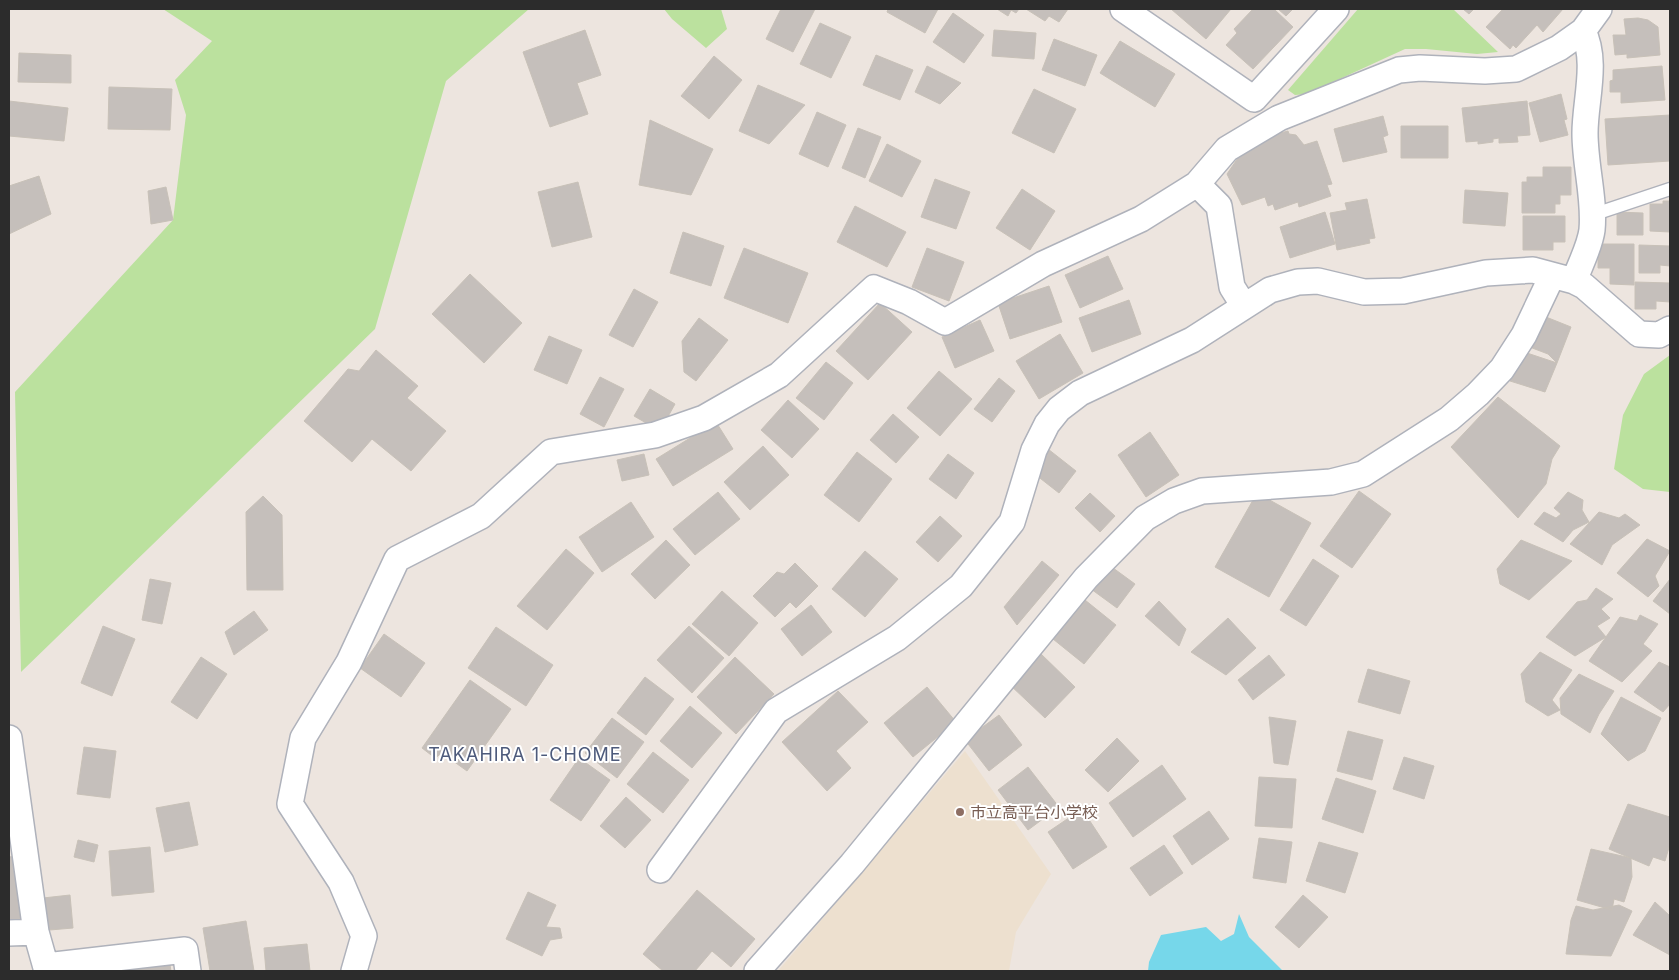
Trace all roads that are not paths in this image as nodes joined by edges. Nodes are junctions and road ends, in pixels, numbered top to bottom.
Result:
1 (1336, 9) edge
2 (1138, 13) edge
3 (1589, 16) edge
4 (1254, 99) junction
5 (1279, 118) junction
6 (1197, 184) junction
7 (1670, 189) edge
8 (1592, 215) junction
9 (1563, 278) junction
10 (1244, 306) junction
11 (1670, 329) edge
12 (9, 738) edge
13 (660, 870) dead end
14 (36, 932) junction
15 (9, 933) edge
16 (46, 969) edge
17 (188, 971) edge
18 (354, 971) edge
19 (757, 971) edge

1 - 4 street
2 - 4 street
3 - 5 street
3 - 8 street
4 - 5 street
5 - 6 street
6 - 10 street
6 - 18 street
7 - 8 lane
8 - 9 street
9 - 10 street
9 - 11 street
9 - 19 street
10 - 13 street
12 - 14 street
14 - 15 street
14 - 16 street
16 - 17 street

